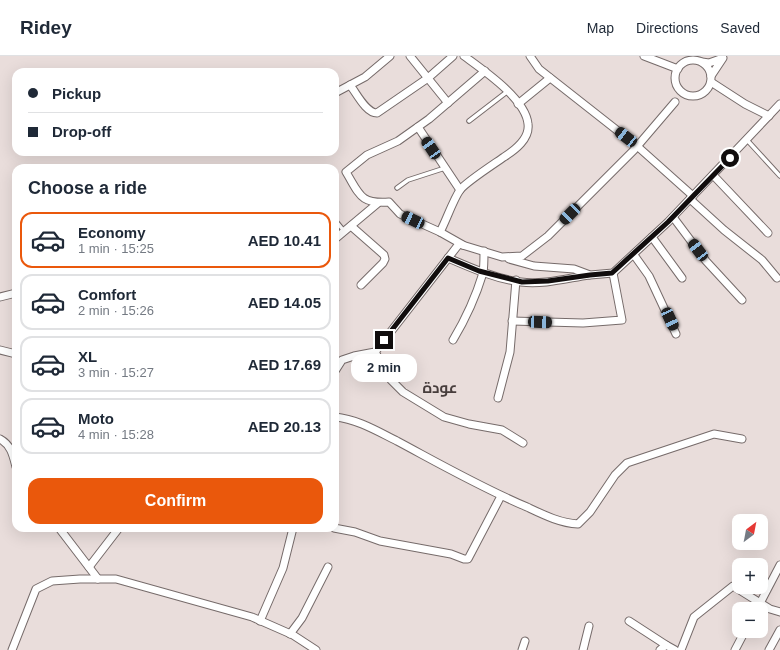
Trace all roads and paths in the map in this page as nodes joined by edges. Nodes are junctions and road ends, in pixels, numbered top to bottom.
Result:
1 (390, 56) edge
2 (410, 56) edge
3 (453, 56) edge
4 (464, 56) edge
5 (530, 56) edge
6 (644, 56) edge
7 (724, 57) edge
8 (701, 62) junction
9 (678, 69) junction
10 (484, 71) junction
11 (428, 78) junction
12 (550, 78) junction
13 (711, 79) junction
14 (350, 85) junction
15 (678, 88) junction
16 (339, 91) edge
17 (508, 91) junction
18 (687, 95) junction
19 (675, 102) junction
20 (448, 103) junction
21 (518, 104) junction
22 (780, 104) edge
23 (769, 116) junction
24 (469, 121) dead end
25 (418, 127) junction
26 (747, 140) junction
27 (637, 146) junction
28 (445, 168) junction
29 (713, 175) junction
30 (780, 176) edge
31 (397, 188) dead end
32 (460, 190) junction
33 (691, 197) junction
34 (378, 203) junction
35 (673, 217) junction
36 (339, 225) edge
37 (351, 226) junction
38 (344, 231) junction
39 (440, 232) junction
40 (768, 232) dead end
41 (339, 235) edge
42 (652, 237) junction
43 (463, 245) junction
44 (484, 251) junction
45 (634, 255) junction
46 (502, 257) junction
47 (448, 258) junction
48 (483, 272) junction
49 (612, 273) junction
50 (590, 275) junction
51 (682, 278) dead end
52 (777, 278) dead end
53 (516, 280) junction
54 (361, 285) dead end
55 (12, 294) edge
56 (0, 297) edge
57 (742, 300) dead end
58 (512, 321) junction
59 (676, 334) dead end
60 (453, 340) dead end
61 (0, 350) edge
62 (375, 352) junction
63 (12, 353) edge
64 (339, 365) edge
65 (498, 398) dead end
66 (339, 417) edge
67 (0, 439) edge
68 (742, 440) dead end
69 (523, 443) dead end
70 (12, 451) edge
71 (501, 496) junction
72 (339, 529) edge
73 (62, 532) edge
74 (116, 532) edge
75 (292, 532) edge
76 (780, 564) edge
77 (89, 567) junction
78 (328, 567) dead end
79 (98, 579) junction
80 (754, 602) edge
81 (761, 602) edge
82 (768, 609) edge
83 (780, 612) edge
84 (629, 620) dead end
85 (260, 621) junction
86 (589, 626) dead end
87 (780, 630) edge
88 (290, 634) junction
89 (741, 638) edge
90 (525, 641) dead end
91 (663, 647) edge
92 (12, 650) edge
93 (316, 650) edge
94 (522, 650) edge
95 (583, 650) edge
96 (675, 650) edge
97 (681, 650) edge
98 (735, 650) edge
99 (769, 650) edge

1 - 14 street
2 - 11 street
3 - 11 street
4 - 10 street
5 - 12 street
6 - 9 street
7 - 8 street
7 - 13 street
8 - 9 street
8 - 13 street
9 - 15 street
10 - 17 street
10 - 20 street
11 - 14 street
11 - 20 street
12 - 21 street
12 - 27 street
13 - 18 street
13 - 23 street
14 - 16 street
15 - 18 street
15 - 19 street
17 - 21 street
17 - 24 lane
18 - 19 street
19 - 27 street
20 - 25 street
21 - 32 street
22 - 23 street
23 - 26 street
25 - 28 street
25 - 34 street
26 - 29 street
26 - 30 lane
27 - 33 street
27 - 46 street
28 - 31 lane
28 - 32 street
29 - 33 street
29 - 40 street
32 - 39 street
33 - 35 street
33 - 52 street
34 - 37 street
34 - 39 street
35 - 42 street
35 - 57 street
36 - 38 lane
37 - 38 street
37 - 54 street
38 - 41 street
39 - 43 street
42 - 45 street
42 - 51 street
43 - 44 street
43 - 47 street
44 - 46 street
44 - 48 street
45 - 49 street
45 - 59 street
46 - 50 street
47 - 48 street
47 - 62 street
48 - 53 street
48 - 60 street
49 - 50 street
49 - 58 street
50 - 53 street
53 - 58 street
55 - 56 street
58 - 65 street
61 - 63 street
62 - 64 street
62 - 69 street
66 - 71 street
67 - 70 street
68 - 71 street
71 - 72 street
73 - 77 street
74 - 77 street
75 - 85 street
76 - 81 street
77 - 79 street
78 - 88 street
79 - 85 street
79 - 92 street
80 - 97 street
82 - 83 street
84 - 91 street
85 - 88 street
86 - 95 street
87 - 99 street
88 - 93 street
89 - 98 street
90 - 94 street
91 - 96 street

